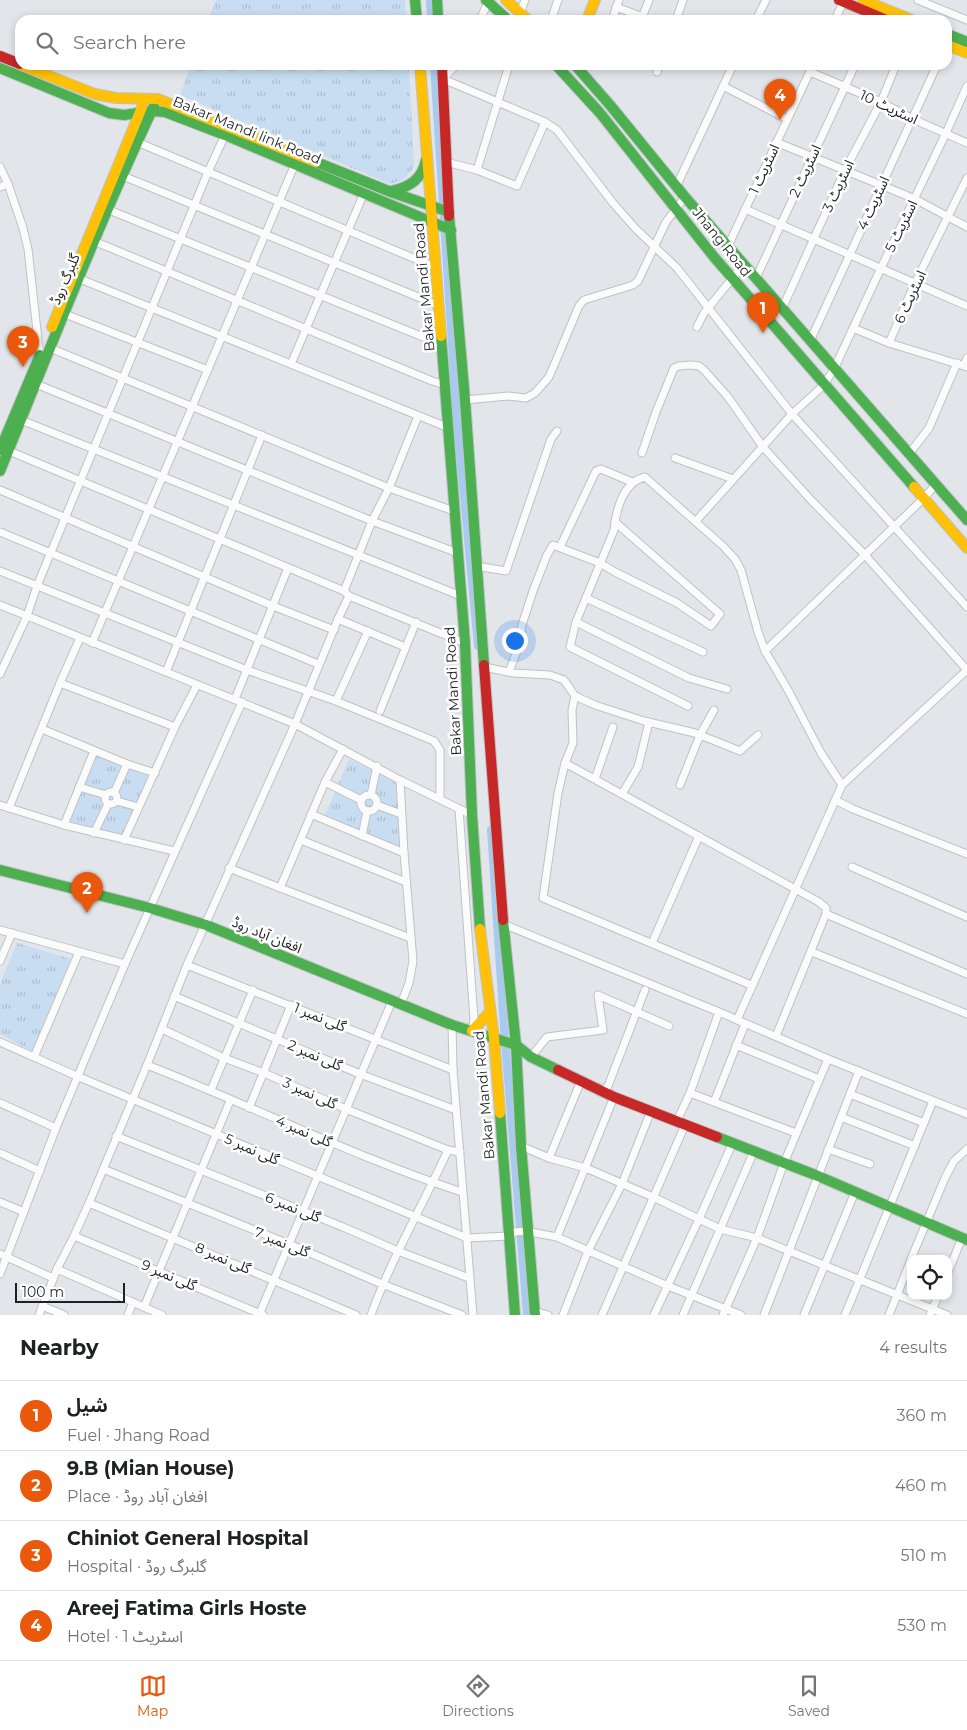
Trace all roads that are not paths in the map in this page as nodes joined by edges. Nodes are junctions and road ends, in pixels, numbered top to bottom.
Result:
1 (415, 0) edge
2 (437, 0) edge
3 (506, 0) edge
4 (525, 0) edge
5 (558, 0) edge
6 (595, 0) edge
7 (649, 0) edge
8 (683, 0) edge
9 (766, 0) edge
10 (863, 0) edge
11 (918, 0) edge
12 (487, 1) edge
13 (841, 1) edge
14 (617, 4) edge
15 (416, 15) edge
16 (438, 15) edge
17 (482, 15) edge
18 (502, 15) edge
19 (522, 15) edge
20 (524, 15) edge
21 (553, 15) edge
22 (589, 15) edge
23 (637, 15) edge
24 (643, 15) edge
25 (678, 15) edge
26 (758, 15) edge
27 (837, 15) edge
28 (872, 15) edge
29 (900, 15) edge
30 (967, 20) edge
31 (952, 36) edge
32 (967, 42) edge
33 (952, 47) edge
34 (967, 53) edge
35 (0, 56) edge
36 (15, 62) edge
37 (0, 68) edge
38 (34, 70) edge
39 (420, 70) edge
40 (442, 70) edge
41 (452, 70) edge
42 (508, 70) edge
43 (561, 70) edge
44 (579, 70) edge
45 (731, 70) edge
46 (853, 70) edge
47 (894, 70) edge
48 (935, 70) edge
49 (810, 72) joint
50 (443, 80) junction
51 (723, 86) junction
52 (967, 86) edge
53 (845, 87) junction
54 (146, 98) junction
55 (158, 99) junction
56 (881, 102) junction
57 (499, 103) junction
58 (152, 110) junction
59 (140, 112) junction
60 (913, 119) junction
61 (787, 120) junction
62 (545, 122) junction
63 (946, 133) junction
64 (226, 135) junction
65 (137, 142) junction
66 (776, 142) junction
67 (967, 143) edge
68 (427, 152) junction
69 (812, 157) junction
70 (446, 162) junction
71 (295, 164) junction
72 (0, 167) edge
73 (478, 170) junction
74 (845, 170) junction
75 (208, 172) junction
76 (123, 176) junction
77 (967, 178) edge
78 (8, 184) junction
79 (881, 185) junction
80 (676, 187) junction
81 (0, 188) edge
82 (391, 192) junction
83 (364, 193) junction
84 (685, 197) junction
85 (914, 199) junction
86 (279, 202) junction
87 (194, 205) junction
88 (432, 206) junction
89 (676, 208) junction
90 (745, 209) junction
91 (109, 210) junction
92 (449, 212) junction
93 (948, 218) junction
94 (433, 223) junction
95 (780, 224) junction
96 (967, 227) edge
97 (348, 230) junction
98 (451, 230) junction
99 (265, 234) junction
100 (180, 239) junction
101 (814, 239) junction
102 (96, 242) junction
103 (655, 246) junction
104 (728, 246) junction
105 (850, 255) junction
106 (334, 263) junction
107 (744, 264) junction
108 (251, 268) junction
109 (437, 268) junction
110 (881, 268) junction
111 (167, 271) junction
112 (732, 277) junction
113 (756, 278) junction
114 (80, 279) junction
115 (915, 283) junction
116 (320, 296) junction
117 (238, 300) junction
118 (440, 306) junction
119 (967, 306) edge
120 (152, 308) junction
121 (709, 308) junction
122 (782, 309) junction
123 (65, 314) junction
124 (696, 326) dead end
125 (307, 328) junction
126 (853, 328) junction
127 (222, 336) junction
128 (810, 341) junction
129 (137, 343) junction
130 (889, 343) junction
131 (443, 345) junction
132 (50, 348) junction
133 (40, 356) junction
134 (964, 363) edge
135 (291, 364) junction
136 (835, 366) junction
137 (42, 368) junction
138 (208, 370) junction
139 (123, 379) junction
140 (36, 384) junction
141 (446, 385) junction
142 (824, 385) junction
143 (465, 400) junction
144 (192, 407) junction
145 (108, 414) junction
146 (792, 414) junction
147 (418, 416) junction
148 (21, 420) junction
149 (449, 428) junction
150 (557, 431) dead end
151 (262, 435) junction
152 (178, 441) junction
153 (763, 447) junction
154 (2, 449) edge
155 (94, 449) junction
156 (642, 453) dead end
157 (909, 454) junction
158 (675, 458) dead end
159 (248, 469) junction
160 (0, 471) edge
161 (163, 477) junction
162 (733, 479) junction
163 (80, 482) junction
164 (632, 482) junction
165 (936, 484) junction
166 (389, 488) junction
167 (0, 490) edge
168 (924, 498) junction
169 (233, 505) junction
170 (149, 510) junction
171 (454, 511) junction
172 (66, 518) junction
173 (967, 520) edge
174 (372, 521) junction
175 (696, 521) junction
176 (615, 522) junction
177 (474, 524) junction
178 (456, 526) junction
179 (895, 526) junction
180 (0, 532) edge
181 (219, 540) junction
182 (133, 546) junction
183 (560, 547) junction
184 (967, 548) edge
185 (51, 554) junction
186 (458, 554) junction
187 (865, 554) junction
188 (359, 555) junction
189 (600, 563) junction
190 (476, 566) junction
191 (288, 568) junction
192 (0, 571) edge
193 (204, 577) junction
194 (118, 582) junction
195 (37, 586) junction
196 (347, 594) junction
197 (461, 596) junction
198 (586, 598) junction
199 (0, 605) edge
200 (273, 606) junction
201 (967, 606) edge
202 (190, 612) junction
203 (105, 613) junction
204 (27, 616) junction
205 (338, 619) junction
206 (416, 622) junction
207 (576, 622) junction
208 (334, 630) junction
209 (368, 631) junction
210 (80, 638) junction
211 (259, 640) junction
212 (178, 642) junction
213 (465, 642) junction
214 (92, 643) junction
215 (406, 647) junction
216 (764, 651) junction
217 (704, 652) dead end
218 (318, 664) junction
219 (484, 667) junction
220 (247, 670) junction
221 (967, 670) edge
222 (166, 672) junction
223 (509, 672) junction
224 (0, 674) edge
225 (60, 683) junction
226 (197, 685) junction
227 (727, 689) dead end
228 (308, 690) junction
229 (575, 696) junction
230 (238, 701) junction
231 (336, 701) junction
232 (688, 706) dead end
233 (714, 710) dead end
234 (380, 711) dead end
235 (649, 722) junction
236 (295, 724) junction
237 (613, 726) dead end
238 (176, 727) junction
239 (42, 729) junction
240 (700, 735) junction
241 (758, 736) dead end
242 (343, 749) junction
243 (94, 751) junction
244 (565, 763) junction
245 (127, 764) junction
246 (377, 766) junction
247 (155, 773) junction
248 (595, 779) junction
249 (400, 780) junction
250 (325, 782) junction
251 (680, 784) dead end
252 (842, 785) junction
253 (79, 787) junction
254 (114, 792) junction
255 (622, 794) junction
256 (371, 795) junction
257 (106, 796) junction
258 (440, 799) junction
259 (361, 800) junction
260 (835, 800) junction
261 (117, 801) junction
262 (108, 804) junction
263 (0, 805) edge
264 (377, 805) junction
265 (138, 807) junction
266 (9, 808) junction
267 (459, 809) junction
268 (367, 811) junction
269 (311, 814) junction
270 (401, 814) junction
271 (472, 815) junction
272 (64, 825) junction
273 (94, 833) junction
274 (362, 836) junction
275 (699, 836) junction
276 (124, 840) junction
277 (301, 840) junction
278 (174, 851) junction
279 (404, 853) junction
280 (967, 854) edge
281 (852, 867) dead end
282 (229, 868) junction
283 (0, 870) edge
284 (406, 882) junction
285 (280, 888) junction
286 (795, 888) junction
287 (150, 908) junction
288 (826, 914) junction
289 (967, 917) edge
290 (206, 924) junction
291 (503, 924) junction
292 (0, 930) edge
293 (12, 933) junction
294 (410, 938) junction
295 (652, 943) junction
296 (79, 952) junction
297 (812, 952) junction
298 (0, 962) edge
299 (125, 964) junction
300 (187, 965) junction
301 (967, 974) edge
302 (751, 985) junction
303 (253, 990) junction
304 (645, 990) dead end
305 (174, 996) junction
306 (396, 1003) junction
307 (291, 1005) junction
308 (490, 1012) junction
309 (637, 1012) junction
310 (719, 1012) junction
311 (967, 1014) edge
312 (737, 1020) junction
313 (745, 1024) junction
314 (240, 1025) junction
315 (452, 1025) junction
316 (669, 1026) dead end
317 (162, 1029) junction
318 (472, 1031) junction
319 (776, 1036) junction
320 (277, 1039) junction
321 (375, 1039) junction
322 (498, 1040) junction
323 (0, 1042) edge
324 (515, 1045) junction
325 (736, 1045) junction
326 (34, 1057) junction
327 (532, 1057) junction
328 (224, 1058) junction
329 (828, 1059) junction
330 (147, 1065) junction
331 (453, 1070) junction
332 (859, 1071) junction
333 (264, 1073) junction
334 (360, 1074) junction
335 (79, 1077) junction
336 (819, 1079) junction
337 (581, 1081) junction
338 (211, 1090) junction
339 (602, 1091) junction
340 (690, 1093) junction
341 (850, 1094) junction
342 (614, 1097) junction
343 (132, 1098) junction
344 (230, 1101) junction
345 (933, 1101) junction
346 (714, 1102) junction
347 (0, 1103) edge
348 (249, 1108) junction
349 (346, 1109) junction
350 (456, 1110) junction
351 (651, 1111) junction
352 (967, 1114) edge
353 (841, 1117) junction
354 (681, 1123) junction
355 (924, 1123) junction
356 (56, 1128) junction
357 (215, 1133) junction
358 (796, 1133) junction
359 (116, 1136) junction
360 (332, 1142) junction
361 (733, 1142) junction
362 (521, 1146) junction
363 (915, 1146) junction
364 (828, 1149) junction
365 (967, 1149) edge
366 (448, 1150) junction
367 (754, 1151) junction
368 (460, 1152) junction
369 (0, 1153) edge
370 (549, 1158) junction
371 (784, 1163) junction
372 (870, 1164) dead end
373 (586, 1168) junction
374 (103, 1169) junction
375 (200, 1169) junction
376 (40, 1171) junction
377 (818, 1176) junction
378 (318, 1177) junction
379 (433, 1183) junction
380 (622, 1184) junction
381 (462, 1192) junction
382 (855, 1192) junction
383 (653, 1197) junction
384 (0, 1202) edge
385 (89, 1203) junction
386 (186, 1203) junction
387 (889, 1207) junction
388 (302, 1211) junction
389 (24, 1212) junction
390 (414, 1217) junction
391 (700, 1219) junction
392 (926, 1222) junction
393 (720, 1228) junction
394 (527, 1231) junction
395 (512, 1234) junction
396 (74, 1236) junction
397 (173, 1237) junction
398 (557, 1237) junction
399 (467, 1238) junction
400 (757, 1238) junction
401 (965, 1239) edge
402 (289, 1244) junction
403 (398, 1251) junction
404 (588, 1251) junction
405 (788, 1252) junction
406 (913, 1255) edge
407 (3, 1256) edge
408 (952, 1264) edge
409 (622, 1266) junction
410 (825, 1267) junction
411 (57, 1269) junction
412 (907, 1269) edge
413 (159, 1270) junction
414 (0, 1274) edge
415 (53, 1278) junction
416 (469, 1278) junction
417 (274, 1280) junction
418 (859, 1280) junction
419 (382, 1284) junction
420 (668, 1286) junction
421 (692, 1294) junction
422 (897, 1294) junction
423 (936, 1300) edge
424 (133, 1302) junction
425 (42, 1306) junction
426 (144, 1307) junction
427 (724, 1312) edge
428 (932, 1312) edge
429 (534, 1313) edge
430 (261, 1314) edge
431 (38, 1315) edge
432 (64, 1315) edge
433 (128, 1315) edge
434 (162, 1315) edge
435 (356, 1315) edge
436 (371, 1315) edge
437 (462, 1315) edge
438 (473, 1315) edge
439 (515, 1315) edge
440 (548, 1315) edge
441 (563, 1315) edge
442 (602, 1315) edge
443 (654, 1315) edge
444 (683, 1315) edge
445 (741, 1315) edge
446 (764, 1315) edge
447 (804, 1315) edge
448 (845, 1315) edge
449 (889, 1315) edge
450 (947, 1315) edge

1 - 15 main road
2 - 16 main road
3 - 19 main road
4 - 20 street
5 - 21 street
6 - 22 main road
7 - 24 street
8 - 25 street
9 - 26 street
10 - 29 main road
11 - 30 street
12 - 17 street
12 - 18 main road
13 - 27 street
13 - 28 main road
14 - 23 street
31 - 32 main road
33 - 34 main road
35 - 36 main road, Bakar Mandi link Road
37 - 59 main road, Bakar Mandi link Road
38 - 54 main road, Bakar Mandi link Road
39 - 68 main road, Bakar Mandi Road
40 - 50 main road
41 - 50 street
42 - 57 street
43 - 89 main road, Jhang Road
44 - 80 main road, Jhang Road
45 - 51 street
46 - 53 street, اسٹریٹ 2
47 - 56 street, اسٹریٹ 3
48 - 60 street, اسٹریٹ 4
49 - 53 street, اسٹریٹ 10
49 - 61 street, اسٹریٹ 1
50 - 57 street
50 - 70 main road
51 - 61 street
51 - 80 street
52 - 63 street, اسٹریٹ 5
53 - 56 street, اسٹریٹ 10
53 - 69 street, اسٹریٹ 2
54 - 55 main road, Bakar Mandi link Road
54 - 59 main road, گلبرگ روڈ
55 - 58 main road, گلبرگ روڈ
55 - 82 main road, Bakar Mandi link Road
56 - 60 street, اسٹریٹ 10
56 - 74 street, اسٹریٹ 3
57 - 62 street
57 - 73 street
58 - 59 main road, Bakar Mandi link Road
58 - 64 main road, Bakar Mandi link Road
58 - 65 main road, گلبرگ روڈ
59 - 133 main road, گلبرگ روڈ
60 - 63 street, اسٹریٹ 10
60 - 79 street, اسٹریٹ 4
61 - 66 street, اسٹریٹ 1
62 - 73 street
62 - 103 street
63 - 67 street, اسٹریٹ 10
63 - 85 street, اسٹریٹ 5
64 - 71 main road, Bakar Mandi link Road
64 - 75 street
65 - 75 street
65 - 76 main road, گلبرگ روڈ
66 - 69 street
66 - 90 street, اسٹریٹ 1
68 - 82 main road
68 - 88 main road, Bakar Mandi Road
69 - 74 street
69 - 95 street, اسٹریٹ 2
70 - 73 street
70 - 92 main road
71 - 83 main road, Bakar Mandi link Road
71 - 86 street
72 - 78 street
74 - 79 street
74 - 101 street, اسٹریٹ 3
75 - 86 street
75 - 87 street
76 - 87 street
76 - 91 main road, گلبرگ روڈ
77 - 93 street, اسٹریٹ 6
78 - 81 street
78 - 133 street
79 - 85 street
79 - 105 street, اسٹریٹ 4
80 - 84 main road, Jhang Road
82 - 88 main road, Bakar Mandi link Road
83 - 94 main road, Bakar Mandi link Road
83 - 97 street
84 - 89 street
84 - 104 main road, Jhang Road
85 - 93 street
85 - 110 street, اسٹریٹ 5
86 - 97 street
86 - 99 street
87 - 99 street
87 - 100 street
88 - 92 main road, Bakar Mandi link Road
88 - 94 main road, Bakar Mandi Road
89 - 103 street
89 - 112 main road, Jhang Road
90 - 95 street
90 - 104 street, اسٹریٹ 1
91 - 100 street
91 - 102 main road, گلبرگ روڈ
92 - 98 main road
93 - 96 street
93 - 115 street, اسٹریٹ 6
94 - 98 main road, Bakar Mandi link Road
94 - 109 main road, Bakar Mandi Road
95 - 101 street
95 - 113 street, اسٹریٹ 2
97 - 106 street
97 - 109 street
98 - 143 main road
99 - 106 street
99 - 108 street
100 - 108 street
100 - 111 street
101 - 105 street
101 - 122 street, اسٹریٹ 3
102 - 111 street
102 - 114 main road, گلبرگ روڈ
103 - 121 street
103 - 143 street
104 - 107 main road, Jhang Road
105 - 110 street
105 - 128 street, اسٹریٹ 4
106 - 116 street
106 - 118 street
107 - 112 street
107 - 113 main road, Jhang Road
108 - 116 street
108 - 117 street
109 - 118 main road, Bakar Mandi Road
110 - 115 street
110 - 126 street, اسٹریٹ 5
111 - 117 street
111 - 120 street
112 - 121 street
112 - 142 main road, Jhang Road
113 - 122 main road, Jhang Road
114 - 120 street
114 - 123 main road, گلبرگ روڈ
115 - 119 street
115 - 130 street, اسٹریٹ 6
116 - 125 street
116 - 131 street
117 - 125 street
117 - 127 street
118 - 131 main road, Bakar Mandi Road
120 - 127 street
120 - 129 street
121 - 124 street
121 - 146 street
122 - 128 main road, Jhang Road
123 - 129 street
123 - 132 main road, گلبرگ روڈ
125 - 135 street
125 - 141 street
126 - 130 street
126 - 136 street, اسٹریٹ 5
127 - 135 street
127 - 138 street
128 - 136 main road, Jhang Road
129 - 138 street
129 - 139 street
130 - 134 street
131 - 141 main road, Bakar Mandi Road
132 - 137 main road, گلبرگ روڈ
132 - 139 street
133 - 137 street
133 - 154 main road, گلبرگ روڈ
134 - 157 street
135 - 147 street
136 - 142 street, اسٹریٹ 5
136 - 157 main road, Jhang Road
137 - 140 main road, گلبرگ روڈ
138 - 144 street
139 - 144 street
139 - 145 street
140 - 145 street
140 - 148 main road, گلبرگ روڈ
141 - 149 main road, Bakar Mandi Road
142 - 146 street, اسٹریٹ 5
142 - 168 main road, Jhang Road
143 - 177 main road
144 - 151 street
144 - 152 street
145 - 152 street
145 - 155 street
146 - 153 street, اسٹریٹ 5
146 - 179 street
147 - 149 street
147 - 166 street
148 - 154 main road, گلبرگ روڈ
148 - 155 street
149 - 171 main road, Bakar Mandi Road
150 - 190 street
151 - 159 street
151 - 166 street
152 - 159 street
152 - 161 street
153 - 156 street
153 - 162 street, اسٹریٹ 5
153 - 187 street
154 - 160 main road, گلبرگ روڈ
154 - 163 street
155 - 161 street
155 - 163 street
157 - 165 main road, Jhang Road
158 - 162 street
159 - 169 street
159 - 174 street
161 - 169 street
161 - 170 street
162 - 175 street, اسٹریٹ 5
163 - 170 street
163 - 172 street
164 - 175 street
164 - 176 street
164 - 183 street
165 - 168 street
165 - 173 main road, Jhang Road
166 - 171 street
166 - 174 street
167 - 172 street
168 - 179 street
168 - 184 main road, Jhang Road
169 - 181 street
169 - 188 street
170 - 181 street
170 - 182 street
171 - 178 main road, Bakar Mandi Road
172 - 182 street
172 - 185 street
174 - 186 street
174 - 188 street
175 - 216 street
176 - 189 street
176 - 189 street
177 - 178 main road
177 - 190 main road
178 - 186 main road, Bakar Mandi Road
179 - 187 street
179 - 201 street
180 - 185 street
181 - 191 street
181 - 193 street
182 - 193 street
182 - 194 street
183 - 189 street
183 - 223 street
185 - 194 street
185 - 195 street
186 - 197 main road, Bakar Mandi Road
187 - 216 street
187 - 221 street
188 - 196 street
188 - 197 street
189 - 198 street
190 - 219 main road
191 - 196 street
191 - 200 street
192 - 195 street
193 - 200 street
193 - 202 street
194 - 202 street
194 - 203 street
195 - 203 street
195 - 204 street
196 - 205 street
196 - 206 street
197 - 213 main road, Bakar Mandi Road
198 - 207 street
198 - 217 street
199 - 204 street
200 - 208 street
200 - 211 street
202 - 211 street
202 - 212 street
203 - 212 street
203 - 214 street
204 - 210 street
204 - 224 street
205 - 208 street
205 - 209 street
206 - 213 street
206 - 215 street
207 - 227 street
207 - 232 street
208 - 218 street
209 - 215 street
209 - 231 street
210 - 214 street
210 - 225 street
211 - 218 street
211 - 220 street
212 - 220 street
212 - 222 street
213 - 271 main road, Bakar Mandi Road
214 - 222 street
215 - 234 street
216 - 252 street
218 - 228 street
219 - 223 street
219 - 291 main road
220 - 228 street
220 - 230 street
221 - 252 street
222 - 226 street
223 - 229 street
225 - 238 street
225 - 239 street
226 - 230 street
226 - 238 street
228 - 231 street
228 - 236 street
229 - 235 street
229 - 244 street
230 - 236 street
230 - 278 street
231 - 258 street
233 - 240 street
235 - 240 street
235 - 255 street
236 - 242 street
236 - 282 street
237 - 248 street
238 - 247 street
239 - 243 street
239 - 266 street
240 - 241 street
240 - 251 street
242 - 246 street
242 - 250 street
243 - 245 street
243 - 253 street
244 - 248 street
244 - 295 street
245 - 247 street
245 - 254 street
246 - 249 street
246 - 256 street
247 - 265 street
248 - 255 street
249 - 258 street
249 - 270 street
250 - 259 street
250 - 269 street
252 - 260 street
253 - 257 street
253 - 272 street
254 - 257 street
254 - 261 street
255 - 275 street
256 - 259 street
256 - 264 street
257 - 262 street
258 - 267 street
259 - 268 street
260 - 280 street
260 - 286 street
261 - 262 street
261 - 265 street
262 - 273 street
263 - 266 street
264 - 268 street
264 - 270 street
265 - 276 street
266 - 272 street
267 - 271 street
267 - 318 street
268 - 274 street
269 - 274 street
269 - 277 street
270 - 279 street
271 - 308 main road, Bakar Mandi Road
272 - 273 street
273 - 276 street
274 - 279 street
275 - 286 street
275 - 295 street
276 - 278 street
277 - 284 street
277 - 285 street
278 - 287 street
279 - 284 street
281 - 289 street
282 - 285 street
282 - 290 street
283 - 287 main road, افغان آباد روڈ
284 - 294 street
285 - 294 street
286 - 288 street
286 - 302 street
287 - 290 main road, افغان آباد روڈ
287 - 299 street
288 - 297 street
288 - 301 street
290 - 300 street
290 - 306 main road, افغان آباد روڈ
291 - 310 street
291 - 324 main road
292 - 293 street
293 - 296 street
293 - 298 street
294 - 306 street
295 - 302 street
296 - 299 street
296 - 326 street
297 - 311 street
297 - 319 street
299 - 335 street
300 - 303 street, گلی نمبر 1
300 - 305 street
302 - 312 street
303 - 307 street, گلی نمبر 1
303 - 314 street
304 - 309 street
305 - 314 street, گلی نمبر 2
305 - 317 street
306 - 315 main road, افغان آباد روڈ
306 - 321 street
307 - 320 street
307 - 321 street, گلی نمبر 1
308 - 318 main road
308 - 322 main road, Bakar Mandi Road
309 - 316 street
309 - 327 street
309 - 339 street
310 - 312 street
310 - 340 street
312 - 313 street
313 - 319 street
313 - 325 street
314 - 320 street, گلی نمبر 2
314 - 328 street
315 - 318 main road, افغان آباد روڈ
315 - 331 street
317 - 328 street, گلی نمبر 3
317 - 330 street
318 - 322 main road, افغان آباد روڈ
319 - 329 street
320 - 333 street
320 - 334 street, گلی نمبر 2
321 - 331 street, گلی نمبر 1
321 - 334 street
322 - 324 main road, افغان آباد روڈ
322 - 395 main road, Bakar Mandi Road
323 - 326 street, گلی نمبر 5
324 - 327 main road
324 - 362 main road
325 - 336 street
325 - 346 street
326 - 335 street, گلی نمبر 5
327 - 337 main road
328 - 333 street, گلی نمبر 3
328 - 338 street
329 - 332 street
329 - 336 street
330 - 338 street, گلی نمبر 4
330 - 343 street
331 - 350 street
332 - 341 street
332 - 345 street
333 - 348 street
333 - 349 street, گلی نمبر 3
334 - 349 street
334 - 350 street, گلی نمبر 2
335 - 343 street, گلی نمبر 5
335 - 356 street
336 - 358 street
337 - 339 main road
337 - 370 street
338 - 344 street, گلی نمبر 4
339 - 342 main road
340 - 346 street
340 - 354 street
341 - 353 street
341 - 355 street
342 - 351 main road
342 - 373 street
343 - 357 street, گلی نمبر 5
343 - 359 street
344 - 348 street, گلی نمبر 4
344 - 357 street
345 - 352 street
345 - 355 street
346 - 358 street
347 - 356 street
348 - 360 street, گلی نمبر 4
349 - 360 street
349 - 366 street, گلی نمبر 3
350 - 368 street
351 - 354 main road
351 - 380 street
353 - 363 street
353 - 364 street
354 - 361 main road
354 - 383 street
355 - 363 street
356 - 376 street
357 - 375 street
357 - 378 street, گلی نمبر 5
358 - 371 street
359 - 374 street
359 - 375 street, گلی نمبر 6
360 - 378 street
360 - 379 street, گلی نمبر 4
361 - 367 main road
361 - 391 street
362 - 370 street
362 - 394 main road
363 - 387 street
364 - 372 street
364 - 377 street
365 - 392 street
366 - 368 street, گلی نمبر 3
366 - 379 street
367 - 371 main road
367 - 393 street
368 - 381 street
369 - 376 street
370 - 373 street
371 - 377 main road
371 - 400 street
373 - 380 street
373 - 398 street
374 - 385 street
374 - 386 street, گلی نمبر 7
375 - 386 street
375 - 388 street, گلی نمبر 6
376 - 389 street
377 - 382 main road
377 - 405 street
378 - 388 street
378 - 390 street, گلی نمبر 5
379 - 381 street, گلی نمبر 4
379 - 390 street
380 - 383 street
380 - 404 street
381 - 399 street
382 - 387 main road
382 - 410 street
383 - 391 street
383 - 409 street
384 - 389 street
385 - 396 street
385 - 397 street, گلی نمبر 8
386 - 397 street
386 - 402 street, گلی نمبر 7
387 - 392 main road
387 - 418 street
388 - 402 street
388 - 403 street, گلی نمبر 6
389 - 407 street
390 - 399 street, گلی نمبر 5
390 - 403 street
391 - 393 street
391 - 420 street
392 - 401 main road
392 - 406 street
393 - 400 street
393 - 421 street
394 - 395 street, گلی نمبر 5
394 - 398 street, گلی نمبر 5
394 - 429 main road
395 - 399 street, گلی نمبر 5
395 - 439 main road, Bakar Mandi Road
396 - 411 street
396 - 413 street, گلی نمبر 9
397 - 413 street
397 - 417 street, گلی نمبر 8
398 - 404 street, گلی نمبر 5
399 - 416 street
400 - 405 street
400 - 427 street
401 - 408 street
402 - 417 street
402 - 419 street, گلی نمبر 7
403 - 416 street, گلی نمبر 6
403 - 419 street
404 - 409 street, گلی نمبر 5
404 - 441 street
405 - 410 street
405 - 446 street
407 - 414 street
407 - 415 street
409 - 420 street, گلی نمبر 5
409 - 442 street
410 - 418 street
410 - 447 street
411 - 415 street
411 - 424 street
412 - 422 street
413 - 426 street
413 - 430 street, گلی نمبر 9
415 - 425 street
416 - 438 street
417 - 430 street
417 - 435 street, گلی نمبر 8
418 - 422 street
418 - 448 street
419 - 436 street
419 - 437 street, گلی نمبر 7
420 - 421 street, گلی نمبر 5
420 - 443 street
421 - 427 street, گلی نمبر 5
421 - 444 street
422 - 428 street
422 - 449 street
423 - 428 street
424 - 426 street
424 - 433 street
425 - 431 street
425 - 432 street
426 - 434 street
427 - 445 street, گلی نمبر 5
428 - 450 street
429 - 440 street

